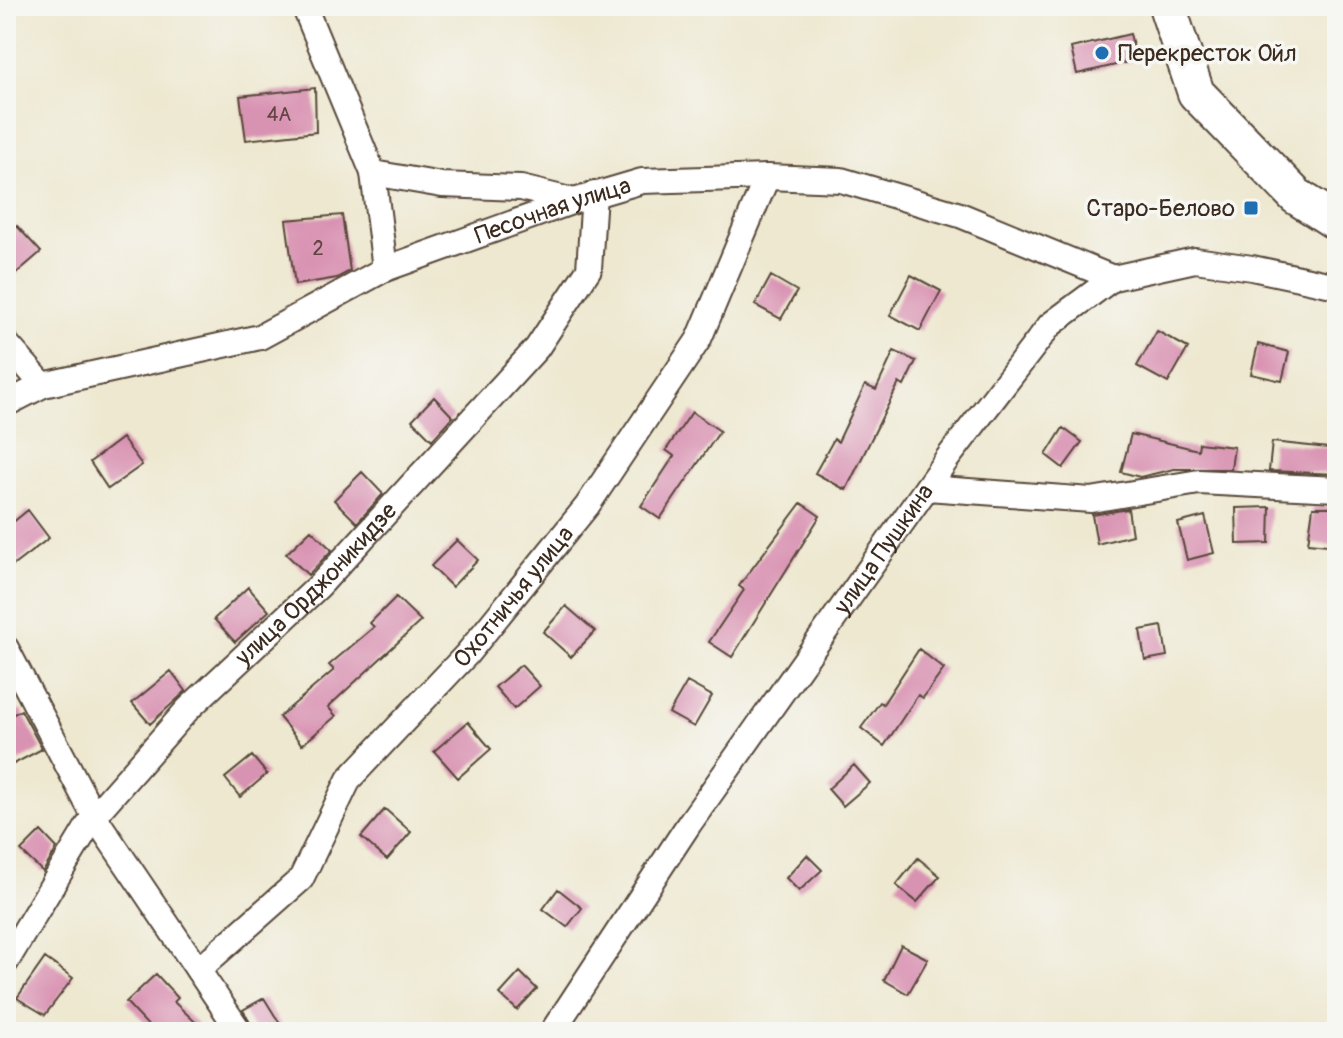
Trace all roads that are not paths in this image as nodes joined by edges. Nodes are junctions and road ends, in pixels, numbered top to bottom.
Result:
1 (304, 6) edge
2 (1167, 6) edge
3 (373, 173) junction
4 (767, 177) junction
5 (584, 198) junction
6 (1337, 222) edge
7 (385, 269) junction
8 (1113, 278) junction
9 (1337, 286) edge
10 (6, 343) edge
11 (43, 385) junction
12 (6, 404) edge
13 (927, 488) junction
14 (1337, 489) edge
15 (6, 648) edge
16 (94, 816) junction
17 (6, 962) edge
18 (198, 970) junction
19 (240, 1032) edge
20 (552, 1032) edge

1 - 3 street
2 - 6 main road
3 - 5 street
3 - 7 street
4 - 5 street, Песочная улица
4 - 8 street, Песочная улица
4 - 18 street, Охотничья улица
5 - 7 street, Песочная улица
5 - 16 street, улица Орджоникидзе
7 - 11 street, Песочная улица
8 - 9 street, улица Пушкина
8 - 13 street, улица Пушкина
10 - 11 street
11 - 12 street, Песочная улица
13 - 14 street
13 - 20 street, улица Пушкина
15 - 16 street
16 - 17 street, улица Орджоникидзе
16 - 18 street
18 - 19 street

